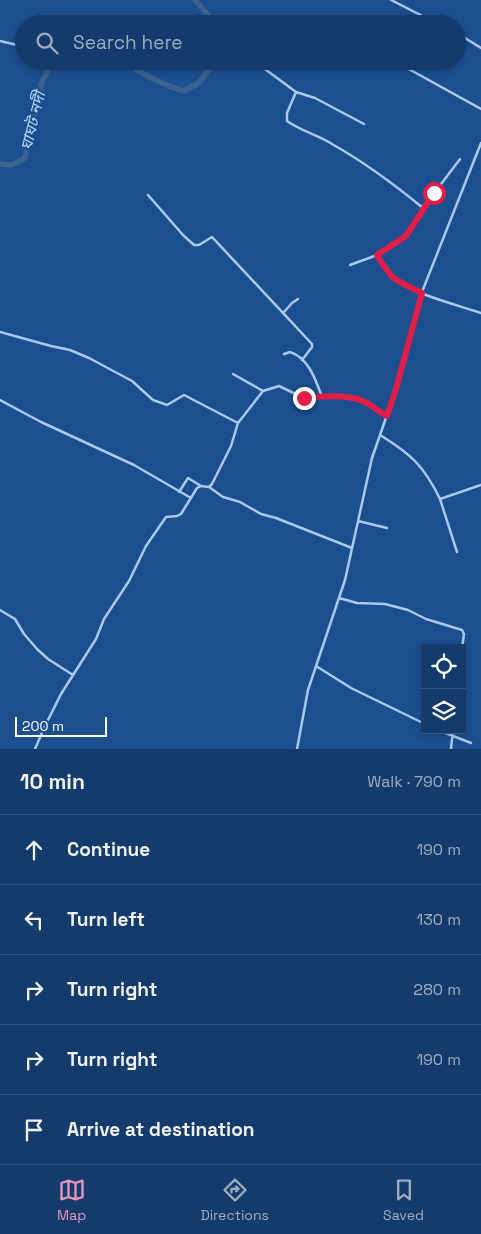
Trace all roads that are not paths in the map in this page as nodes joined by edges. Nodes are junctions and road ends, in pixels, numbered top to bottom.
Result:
1 (391, 0) edge
2 (420, 15) edge
3 (466, 39) edge
4 (0, 41) edge
5 (15, 44) edge
6 (481, 48) edge
7 (266, 70) edge
8 (410, 70) edge
9 (296, 92) junction
10 (481, 109) edge
11 (364, 124) dead end
12 (481, 143) edge
13 (460, 159) dead end
14 (148, 195) dead end
15 (424, 208) junction
16 (377, 255) junction
17 (350, 265) dead end
18 (422, 293) junction
19 (298, 299) dead end
20 (284, 312) junction
21 (481, 313) edge
22 (0, 332) edge
23 (284, 354) dead end
24 (302, 360) junction
25 (233, 374) dead end
26 (263, 390) junction
27 (322, 398) junction
28 (0, 400) edge
29 (387, 416) junction
30 (238, 423) junction
31 (380, 435) junction
32 (481, 485) edge
33 (201, 486) junction
34 (209, 487) junction
35 (179, 492) junction
36 (191, 498) junction
37 (440, 498) junction
38 (358, 521) junction
39 (387, 528) dead end
40 (352, 548) junction
41 (457, 552) dead end
42 (339, 598) junction
43 (0, 610) edge
44 (463, 644) edge
45 (316, 666) junction
46 (73, 675) junction
47 (421, 722) edge
48 (447, 734) edge
49 (452, 736) junction
50 (471, 743) dead end
51 (35, 749) edge
52 (297, 749) edge
53 (451, 749) edge

1 - 2 street
3 - 6 street
4 - 5 street
7 - 9 street
8 - 10 street
9 - 11 street
9 - 15 street
12 - 18 street
13 - 15 street
14 - 20 street
15 - 16 street
16 - 17 street
16 - 18 street
18 - 21 street
18 - 29 street
19 - 20 street
20 - 24 street
22 - 30 street
23 - 24 street
24 - 27 street
25 - 26 street
26 - 27 street
26 - 30 street
27 - 29 street
28 - 35 street
29 - 31 street
30 - 34 street
31 - 37 street
31 - 38 street
32 - 37 street
33 - 34 street
33 - 35 street
33 - 36 street
34 - 40 street
35 - 36 street
36 - 46 street
37 - 41 street
38 - 39 street
38 - 40 street
40 - 42 street
42 - 44 street
42 - 45 street
43 - 46 street
45 - 47 street
45 - 52 street
46 - 51 street
48 - 49 street
49 - 50 street
49 - 53 street

